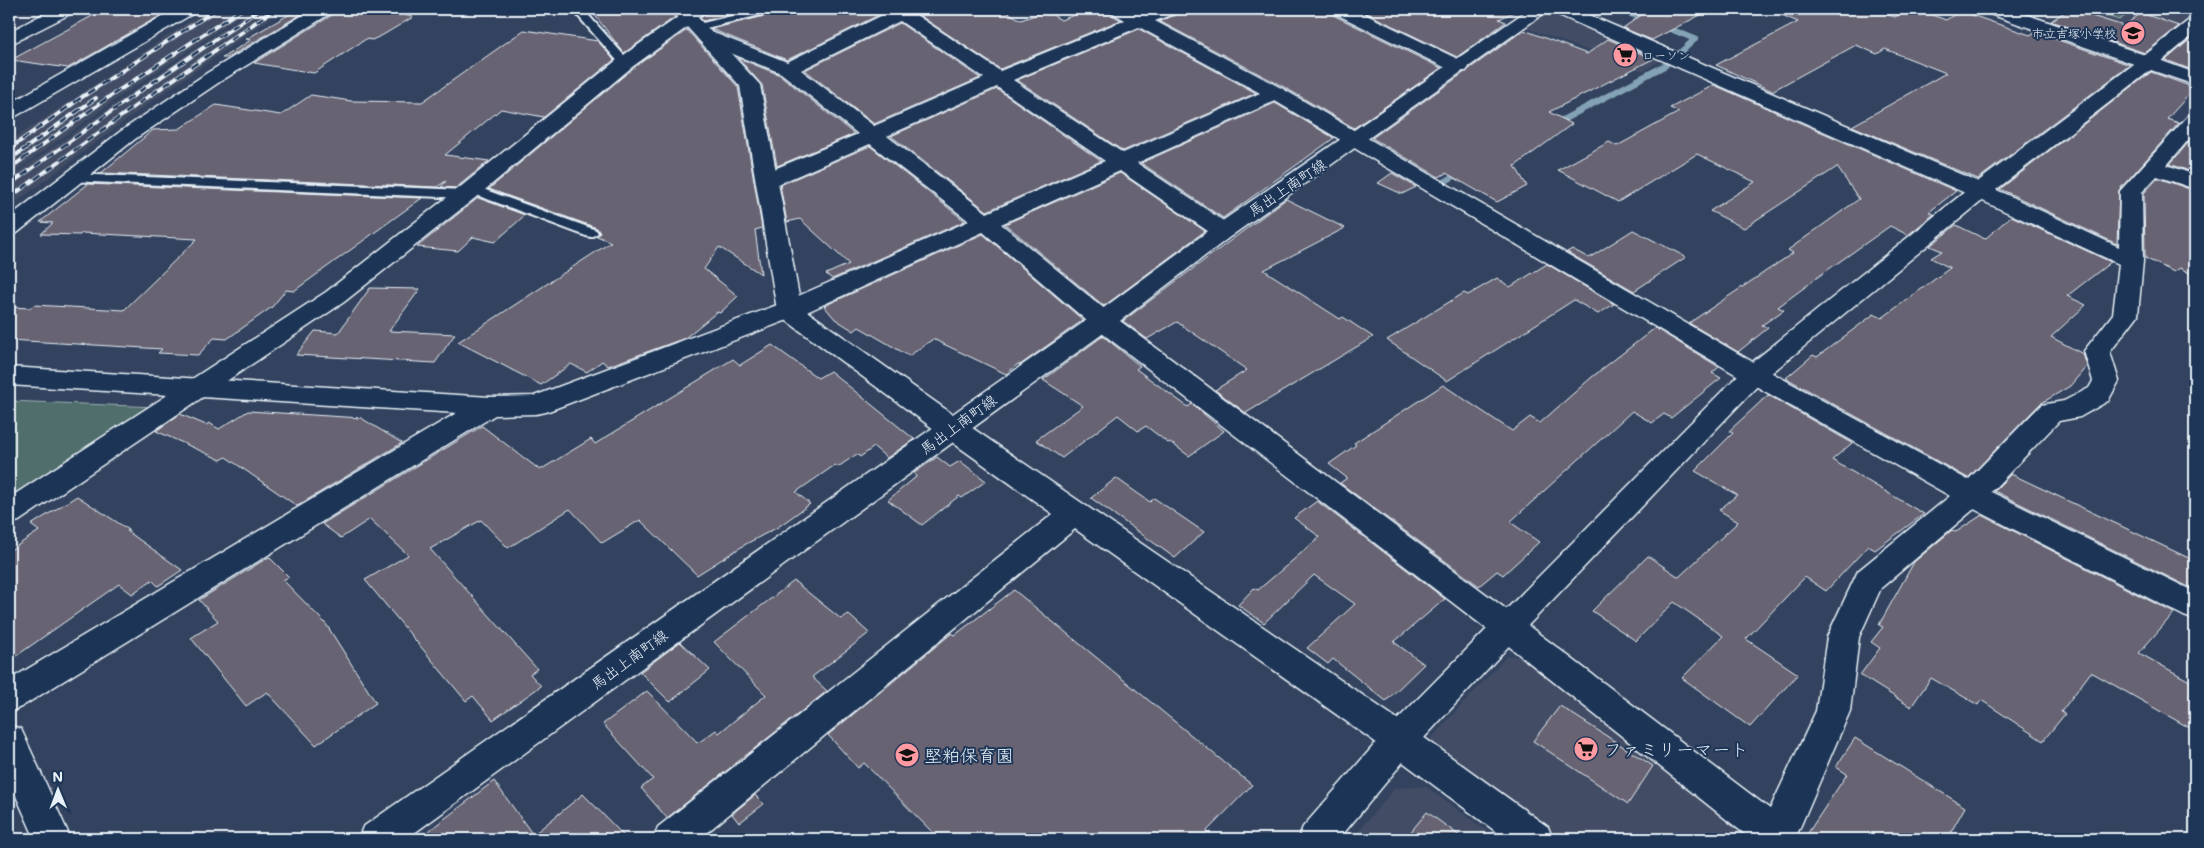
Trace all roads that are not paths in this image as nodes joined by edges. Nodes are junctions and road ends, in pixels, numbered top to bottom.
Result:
1 (43, 9) edge
2 (66, 9) edge
3 (188, 9) edge
4 (325, 9) edge
5 (577, 9) edge
6 (773, 9) edge
7 (1119, 9) edge
8 (1169, 9) edge
9 (1340, 9) edge
10 (1541, 9) edge
11 (1560, 9) edge
12 (1993, 9) edge
13 (695, 20) edge
14 (1139, 20) junction
15 (2195, 24) edge
16 (9, 27) edge
17 (9, 39) edge
18 (625, 63) junction
19 (2145, 66) junction
20 (1459, 67) junction
21 (788, 69) junction
22 (2195, 79) edge
23 (999, 80) junction
24 (1276, 94) junction
25 (9, 112) edge
26 (2195, 120) edge
27 (874, 136) junction
28 (1355, 141) junction
29 (1123, 162) junction
30 (2153, 167) junction
31 (72, 178) junction
32 (768, 180) junction
33 (2195, 182) edge
34 (468, 191) junction
35 (1980, 191) junction
36 (984, 222) junction
37 (9, 228) edge
38 (1223, 231) junction
39 (591, 233) dead end
40 (2132, 261) junction
41 (789, 310) junction
42 (1103, 321) junction
43 (1754, 374) junction
44 (10, 377) edge
45 (201, 387) junction
46 (490, 406) junction
47 (952, 428) junction
48 (1971, 495) junction
49 (9, 513) edge
50 (1075, 513) junction
51 (2195, 607) edge
52 (1507, 627) junction
53 (9, 697) edge
54 (9, 740) edge
55 (1400, 740) junction
56 (53, 839) edge
57 (376, 839) edge
58 (671, 839) edge
59 (1316, 839) edge
60 (1535, 839) edge
61 (1778, 839) edge

1 - 16 street
2 - 17 street
3 - 25 street
4 - 31 street
5 - 18 lane
6 - 13 lane
7 - 14 street
8 - 14 street
9 - 20 street
10 - 20 street, 馬出上南町線
11 - 35 street
12 - 19 street
13 - 18 street
13 - 21 street
13 - 32 street
14 - 23 street
14 - 24 street
15 - 19 street
18 - 34 street
19 - 22 street
19 - 35 street
20 - 28 street, 馬出上南町線
21 - 23 street
21 - 27 street
23 - 27 street
23 - 29 street
24 - 28 street
24 - 29 street
26 - 30 street
27 - 32 street
27 - 36 street
28 - 38 street, 馬出上南町線
28 - 43 street
29 - 36 street
29 - 38 street
30 - 33 street
30 - 40 street
31 - 34 lane
31 - 37 street
32 - 41 street
34 - 39 lane
34 - 45 street
35 - 40 street
35 - 43 street
36 - 41 street
36 - 42 street
38 - 42 street, 馬出上南町線
40 - 48 street
41 - 46 street
41 - 47 street
42 - 47 street, 馬出上南町線
42 - 52 street
43 - 48 street
43 - 52 street
44 - 45 street
45 - 46 street
45 - 49 street
46 - 53 street
47 - 50 street
47 - 57 street, 馬出上南町線
48 - 51 street
48 - 61 street
50 - 55 street
50 - 58 street
52 - 55 street
52 - 61 street
54 - 56 street
55 - 59 street
55 - 60 street

